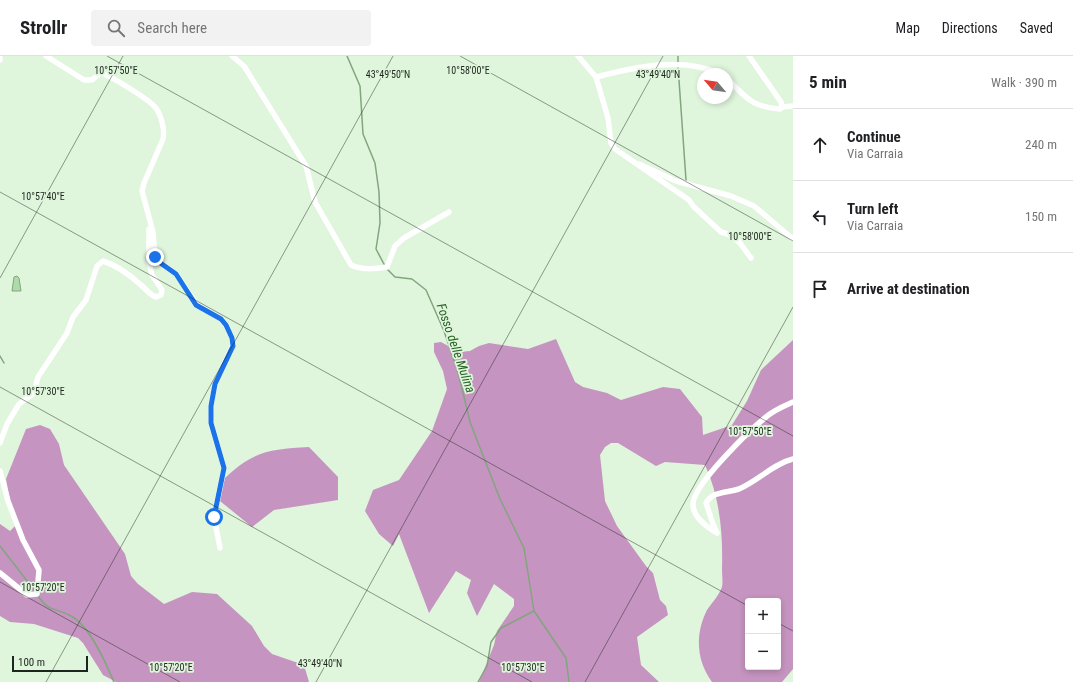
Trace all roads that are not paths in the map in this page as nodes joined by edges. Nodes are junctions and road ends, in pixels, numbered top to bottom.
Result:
1 (46, 56) edge
2 (232, 56) edge
3 (578, 56) edge
4 (748, 56) edge
5 (711, 68) edge
6 (596, 77) junction
7 (733, 85) edge
8 (793, 106) edge
9 (782, 107) junction
10 (635, 163) junction
11 (449, 212) dead end
12 (148, 217) junction
13 (793, 239) edge
14 (751, 258) dead end
15 (793, 402) edge
16 (0, 443) edge
17 (793, 459) edge
18 (0, 471) edge
19 (220, 548) dead end
20 (0, 573) edge

1 - 12 street
2 - 11 street
3 - 6 street
4 - 9 street
5 - 6 street
6 - 10 street
7 - 9 street
8 - 9 street
10 - 13 street
10 - 14 street
12 - 16 street
12 - 19 street
15 - 17 street
18 - 20 street

